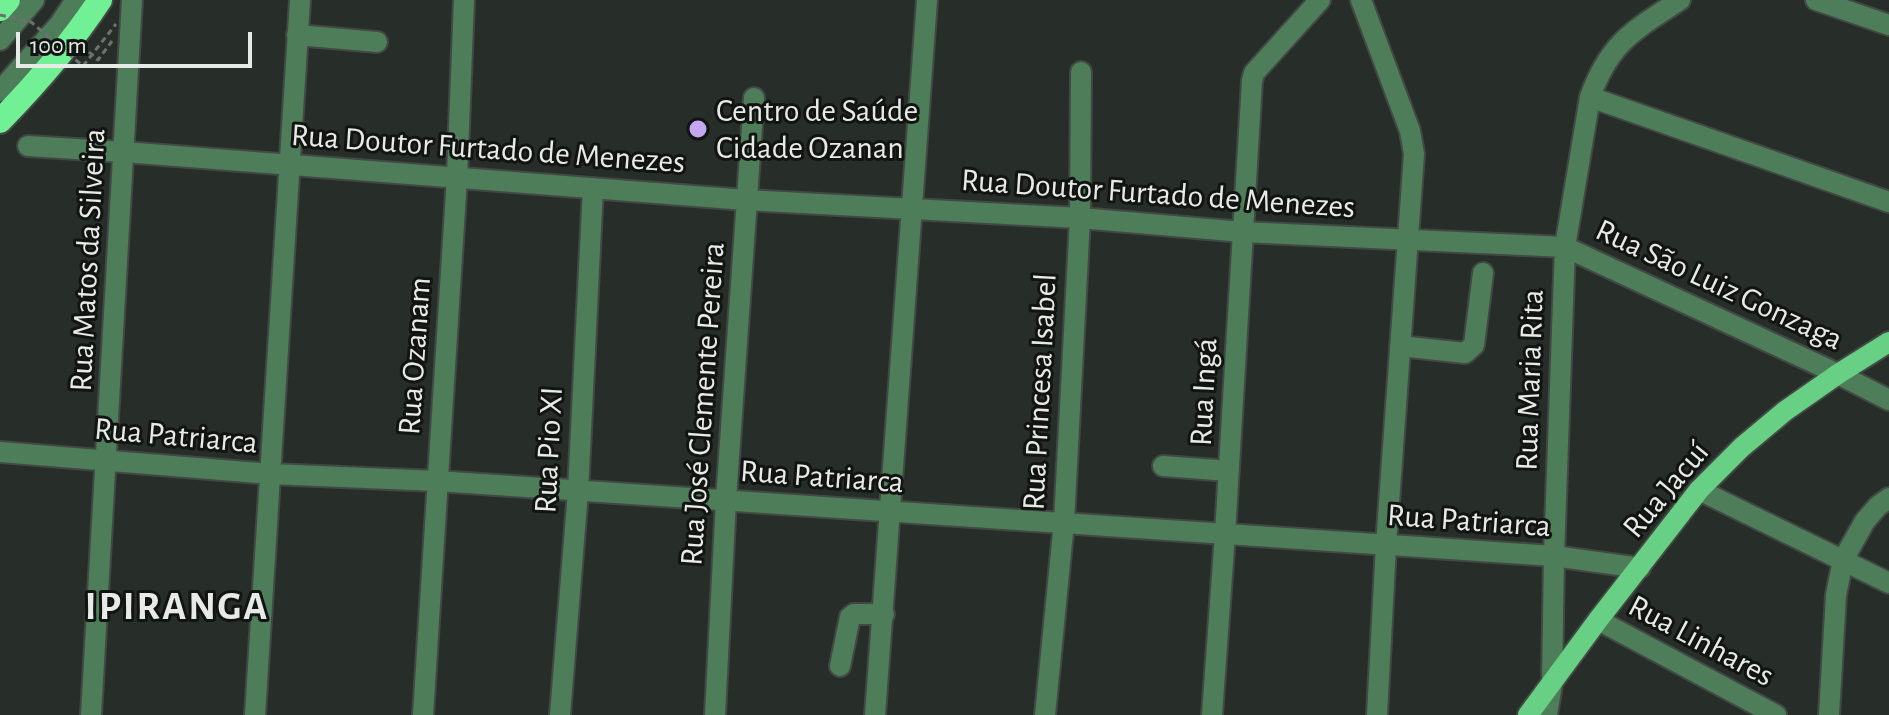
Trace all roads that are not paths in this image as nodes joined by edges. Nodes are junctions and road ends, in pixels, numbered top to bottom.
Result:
1 (8, 0) edge
2 (34, 0) edge
3 (76, 0) edge
4 (100, 0) edge
5 (132, 0) edge
6 (300, 0) edge
7 (464, 0) edge
8 (927, 0) edge
9 (1320, 0) edge
10 (1361, 0) edge
11 (1680, 0) edge
12 (1816, 0) edge
13 (0, 12) edge
14 (1889, 25) edge
15 (297, 35) junction
16 (0, 40) edge
17 (377, 42) dead end
18 (1081, 72) dead end
19 (0, 91) edge
20 (1590, 97) junction
21 (754, 98) dead end
22 (0, 121) edge
23 (28, 146) dead end
24 (124, 152) junction
25 (290, 165) junction
26 (457, 177) junction
27 (593, 188) junction
28 (746, 200) junction
29 (1889, 202) edge
30 (911, 207) junction
31 (1080, 218) junction
32 (1243, 232) junction
33 (1408, 240) junction
34 (1565, 247) junction
35 (1483, 273) dead end
36 (1889, 342) edge
37 (1400, 346) junction
38 (1838, 374) junction
39 (1889, 400) edge
40 (0, 452) edge
41 (106, 460) junction
42 (1163, 466) dead end
43 (1229, 471) junction
44 (271, 474) junction
45 (437, 481) junction
46 (1699, 490) junction
47 (578, 491) junction
48 (1889, 498) edge
49 (726, 500) junction
50 (891, 512) junction
51 (1064, 522) junction
52 (1225, 534) junction
53 (1386, 545) junction
54 (1554, 556) junction
55 (1843, 560) junction
56 (1640, 568) junction
57 (1889, 583) edge
58 (884, 614) junction
59 (1598, 620) junction
60 (840, 666) dead end
61 (1552, 684) junction
62 (91, 715) edge
63 (255, 715) edge
64 (423, 715) edge
65 (560, 715) edge
66 (715, 715) edge
67 (875, 715) edge
68 (1045, 715) edge
69 (1212, 715) edge
70 (1377, 715) edge
71 (1528, 715) edge
72 (1547, 715) edge
73 (1776, 715) edge
74 (1829, 715) edge

1 - 13 highway
2 - 16 street
3 - 19 street
4 - 22 highway
5 - 24 street, Rua Matos da Silveira
6 - 15 street
7 - 26 street, Rua Ozanam
8 - 30 street
9 - 32 street, Rua Ingá
10 - 33 street
11 - 20 street, Rua Maria Rita
12 - 14 street
15 - 17 street
15 - 25 street
18 - 31 street, Rua Princesa Isabel
20 - 29 street
20 - 34 street, Rua Maria Rita
21 - 28 street, Rua José Clemente Pereira
23 - 24 street, Rua Doutor Furtado de Menezes
24 - 25 street, Rua Doutor Furtado de Menezes
24 - 41 street, Rua Matos da Silveira
25 - 26 street, Rua Doutor Furtado de Menezes
25 - 44 street
26 - 27 street, Rua Doutor Furtado de Menezes
26 - 45 street, Rua Ozanam
27 - 28 street, Rua Doutor Furtado de Menezes
27 - 47 street, Rua Pio XI
28 - 30 street, Rua Doutor Furtado de Menezes
28 - 49 street, Rua José Clemente Pereira
30 - 31 street, Rua Doutor Furtado de Menezes
30 - 50 street
31 - 32 street, Rua Doutor Furtado de Menezes
31 - 51 street, Rua Princesa Isabel
32 - 33 street, Rua Doutor Furtado de Menezes
32 - 43 street, Rua Ingá
33 - 34 street, Rua Doutor Furtado de Menezes
33 - 37 street
34 - 38 street, Rua São Luiz Gonzaga
34 - 54 street, Rua Maria Rita
35 - 37 street
36 - 38 main road, Rua Jacuí
37 - 53 street
38 - 39 street, Rua São Luiz Gonzaga
38 - 46 main road, Rua Jacuí
40 - 41 street, Rua Patriarca
41 - 44 street, Rua Patriarca
41 - 62 street, Rua Matos da Silveira
42 - 43 street
43 - 52 street, Rua Ingá
44 - 45 street, Rua Patriarca
44 - 63 street
45 - 47 street, Rua Patriarca
45 - 64 street, Rua Ozanam
46 - 55 street
46 - 56 main road, Rua Jacuí
47 - 49 street, Rua Patriarca
47 - 65 street, Rua Pio XI
48 - 55 street
49 - 50 street, Rua Patriarca
49 - 66 street, Rua José Clemente Pereira
50 - 51 street, Rua Patriarca
50 - 58 street
51 - 52 street, Rua Patriarca
51 - 68 street, Rua Princesa Isabel
52 - 53 street, Rua Patriarca
52 - 69 street, Rua Ingá
53 - 54 street, Rua Patriarca
53 - 70 street
54 - 56 street, Rua Patriarca
54 - 61 street, Rua Maria Rita
55 - 57 street
55 - 74 street
56 - 59 main road, Rua Jacuí
58 - 60 street
58 - 67 street
59 - 61 main road, Rua Jacuí
59 - 73 street, Rua Linhares
61 - 71 main road, Rua Jacuí
61 - 72 street, Rua Maria Rita

